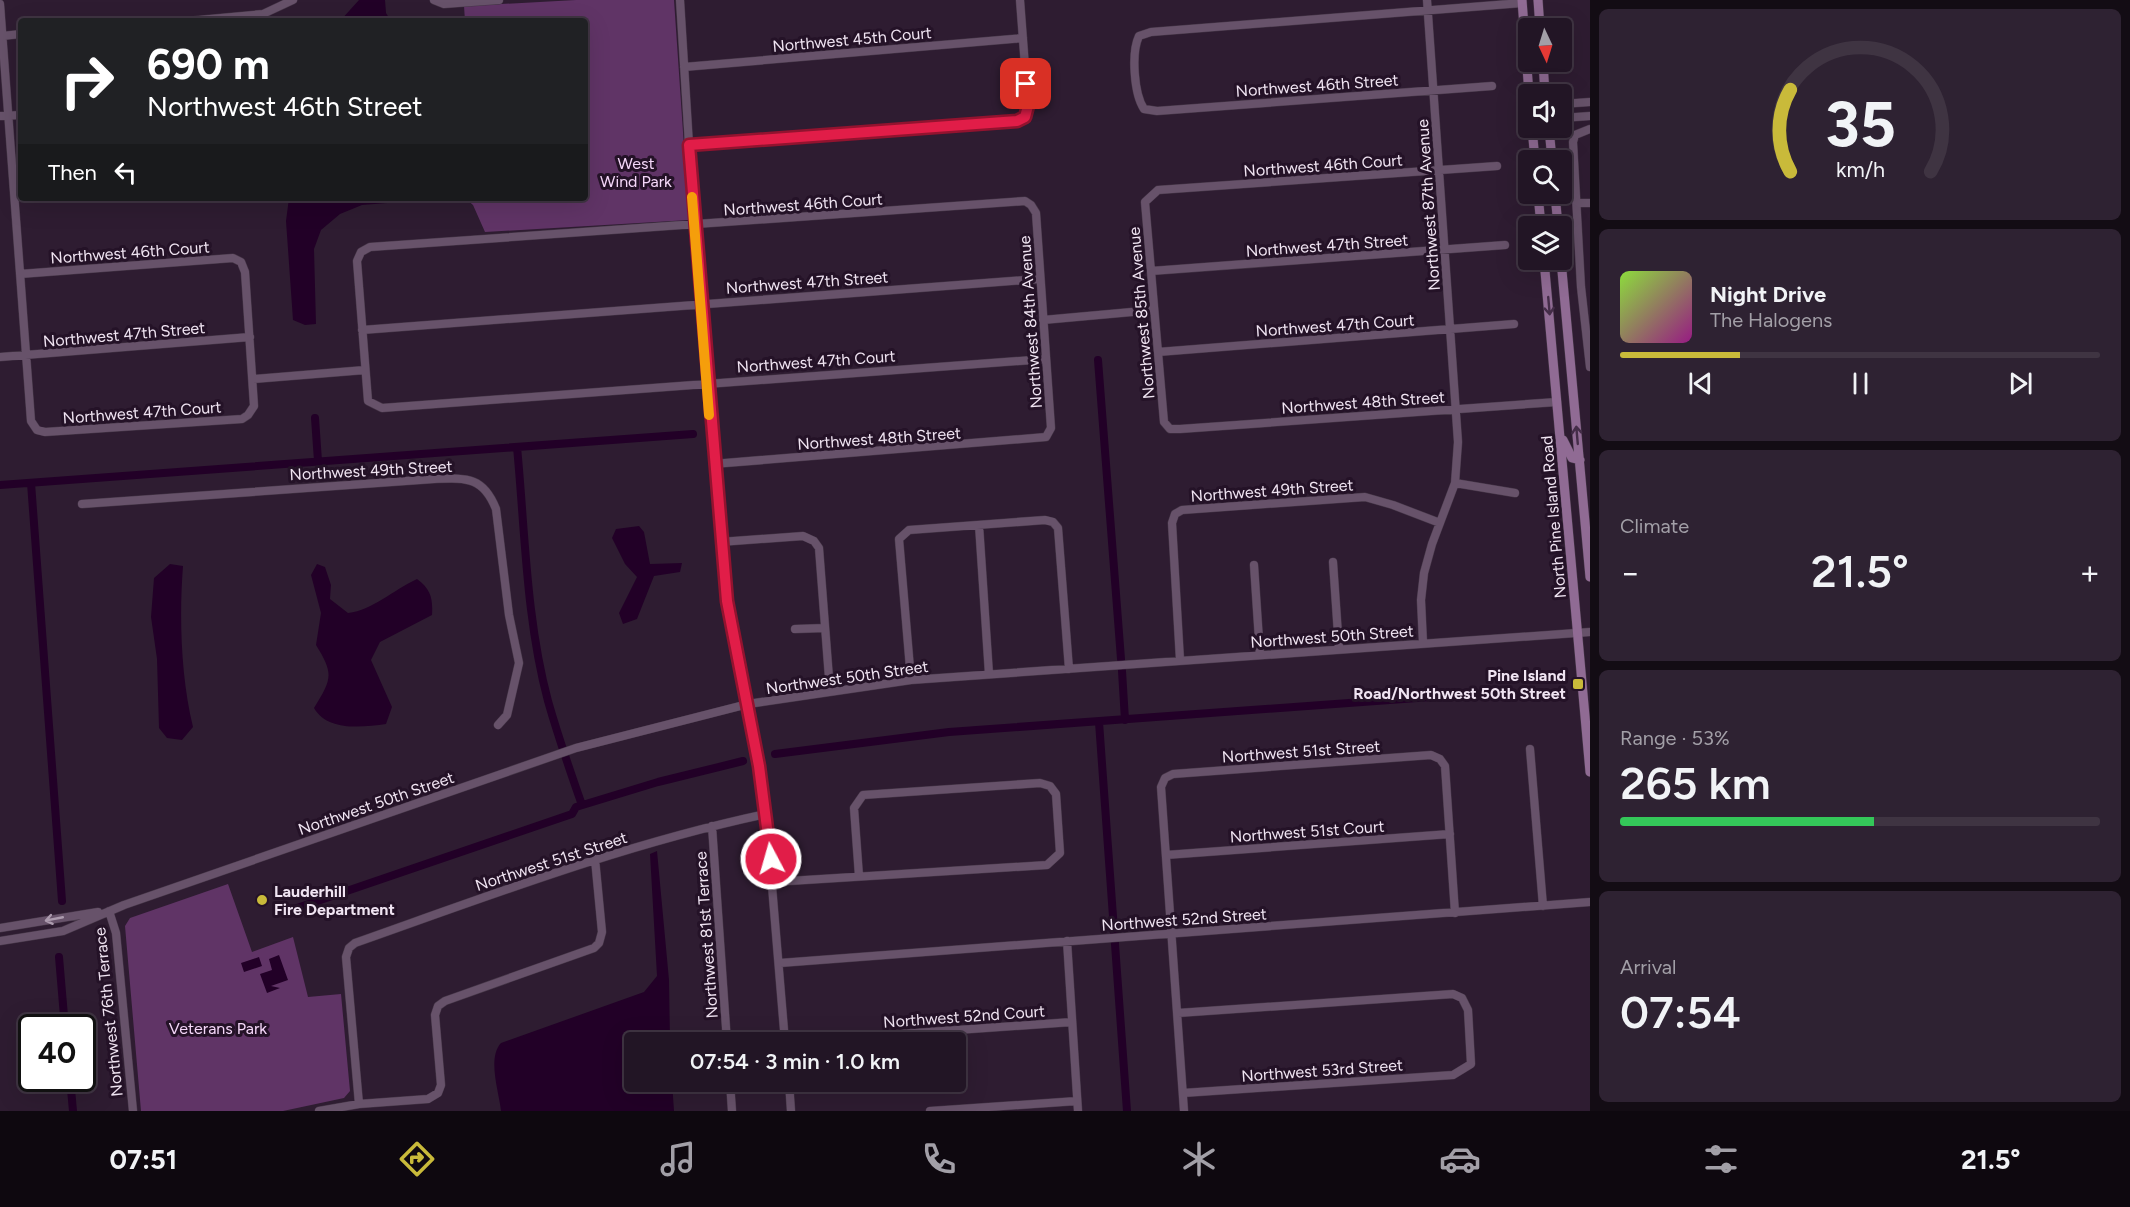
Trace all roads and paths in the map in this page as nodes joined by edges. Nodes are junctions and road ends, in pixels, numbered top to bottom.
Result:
1 (293, 0) edge
2 (434, 0) edge
3 (499, 0) edge
4 (680, 0) edge
5 (1020, 0) edge
6 (1427, 0) edge
7 (1522, 2) edge
8 (1537, 2) edge
9 (0, 4) edge
10 (1428, 12) junction
11 (241, 18) edge
12 (1539, 18) edge
13 (18, 34) edge
14 (2, 36) junction
15 (1023, 38) junction
16 (684, 67) junction
17 (1529, 84) edge
18 (1491, 86) dead end
19 (1434, 90) junction
20 (1590, 102) edge
21 (1572, 103) edge
22 (4, 116) edge
23 (1590, 116) edge
24 (1572, 117) edge
25 (1590, 129) edge
26 (689, 145) junction
27 (1497, 166) dead end
28 (1439, 170) junction
29 (18, 195) edge
30 (1151, 195) joint
31 (18, 201) edge
32 (1577, 203) junction
33 (1590, 203) edge
34 (1031, 205) joint
35 (694, 225) junction
36 (1505, 245) dead end
37 (1445, 250) junction
38 (1545, 270) edge
39 (1562, 270) edge
40 (1151, 271) junction
41 (20, 274) junction
42 (1039, 279) junction
43 (700, 303) junction
44 (1154, 310) junction
45 (1043, 320) junction
46 (1514, 324) dead end
47 (1451, 329) junction
48 (362, 330) junction
49 (250, 337) junction
50 (1158, 352) junction
51 (26, 356) junction
52 (0, 357) edge
53 (1046, 359) junction
54 (1590, 367) edge
55 (364, 370) junction
56 (253, 379) junction
57 (707, 382) junction
58 (1557, 402) junction
59 (1457, 408) junction
60 (1170, 429) joint
61 (1560, 435) junction
62 (1046, 437) joint
63 (1580, 460) junction
64 (713, 464) junction
65 (1455, 483) junction
66 (1515, 493) dead end
67 (82, 504) dead end
68 (1440, 523) junction
69 (979, 525) junction
70 (720, 542) junction
71 (1333, 562) dead end
72 (1254, 565) dead end
73 (1590, 577) edge
74 (825, 627) junction
75 (795, 629) dead end
76 (1590, 632) edge
77 (1579, 633) junction
78 (1423, 643) junction
79 (1339, 649) junction
80 (1260, 655) junction
81 (1180, 660) junction
82 (1070, 669) junction
83 (989, 675) junction
84 (911, 680) junction
85 (830, 691) junction
86 (748, 704) junction
87 (498, 725) dead end
88 (1530, 749) dead end
89 (1590, 772) edge
90 (766, 814) junction
91 (712, 826) junction
92 (1450, 834) junction
93 (1166, 855) junction
94 (595, 859) junction
95 (859, 876) junction
96 (773, 882) junction
97 (1590, 902) edge
98 (1543, 906) junction
99 (109, 911) junction
100 (1455, 913) junction
101 (0, 927) edge
102 (1171, 934) junction
103 (0, 941) edge
104 (1067, 942) junction
105 (780, 963) junction
106 (1178, 1013) junction
107 (1072, 1022) junction
108 (726, 1032) edge
109 (784, 1032) edge
110 (928, 1032) edge
111 (731, 1092) edge
112 (790, 1092) edge
113 (1183, 1093) junction
114 (1077, 1101) junction
115 (359, 1104) junction
116 (133, 1111) edge
117 (319, 1111) edge
118 (732, 1111) edge
119 (791, 1111) edge
120 (930, 1111) edge
121 (1078, 1111) edge
122 (1184, 1111) edge

1 - 11 street
2 - 3 street
4 - 16 street
5 - 15 street
6 - 10 street, Northwest 87th Avenue
7 - 10 street
7 - 17 main road
8 - 12 main road
9 - 14 street
10 - 19 street, Northwest 87th Avenue
10 - 19 street, Northwest 46th Street
13 - 14 street
14 - 22 street
15 - 16 street, Northwest 45th Court
15 - 26 street
16 - 26 street
18 - 19 street, Northwest 46th Street
19 - 28 street, Northwest 87th Avenue
20 - 21 street
22 - 29 street
23 - 24 street
25 - 32 street
26 - 35 street
27 - 28 street, Northwest 46th Court
28 - 30 street, Northwest 46th Court
28 - 37 street, Northwest 87th Avenue
30 - 40 street, Northwest 85th Avenue
31 - 41 street
32 - 33 street
32 - 54 street
34 - 35 street, Northwest 46th Court
34 - 42 street, Northwest 84th Avenue
35 - 43 street
35 - 48 street, Northwest 46th Court
36 - 37 street, Northwest 47th Street
37 - 40 street, Northwest 47th Street
37 - 47 street, Northwest 87th Avenue
38 -> 58 main road, North Pine Island Road
63 -> 39 main road, North Pine Island Road
40 - 44 street, Northwest 85th Avenue
41 - 49 street, Northwest 46th Court
41 - 51 street
42 - 43 street, Northwest 47th Street
42 - 45 street, Northwest 84th Avenue
43 - 48 street, Northwest 47th Street
43 - 57 street
44 - 45 street
44 - 50 street, Northwest 85th Avenue
45 - 53 street, Northwest 84th Avenue
46 - 47 street, Northwest 47th Court
47 - 50 street, Northwest 47th Court
47 - 59 street, Northwest 87th Avenue
48 - 55 street
49 - 51 street, Northwest 47th Street
49 - 56 street
50 - 60 street, Northwest 85th Avenue
51 - 52 street, Northwest 47th Street
51 - 56 street, Northwest 47th Court
53 - 57 street, Northwest 47th Court
53 - 62 street, Northwest 84th Avenue
55 - 56 street
55 - 57 street, Northwest 47th Court
57 - 64 street
58 - 59 street, Northwest 48th Street
58 - 61 main road, North Pine Island Road
59 - 60 street, Northwest 48th Street
59 - 65 street, Northwest 87th Avenue
61 - 63 main road
61 - 77 main road, North Pine Island Road
62 - 64 street, Northwest 48th Street
63 - 73 main road, North Pine Island Road
64 - 70 street
65 - 66 street
65 - 68 street, Northwest 87th Avenue
67 - 87 street, Northwest 49th Street
68 - 78 street, Northwest 87th Avenue
68 - 81 street, Northwest 49th Street
69 - 82 street
69 - 83 street
69 - 84 street
70 - 74 street
70 - 86 street
71 - 79 street
72 - 80 street
74 - 75 street
74 - 85 street
76 - 77 street, Northwest 50th Street
77 - 78 street, Northwest 50th Street
77 - 89 main road, North Pine Island Road
78 - 79 street, Northwest 50th Street
79 - 80 street, Northwest 50th Street
80 - 81 street, Northwest 50th Street
81 - 82 street, Northwest 50th Street
82 - 83 street, Northwest 50th Street
83 - 84 street, Northwest 50th Street
84 - 85 street, Northwest 50th Street
85 - 86 street, Northwest 50th Street
86 - 90 street
86 - 99 street, Northwest 50th Street
88 - 98 street
90 - 91 street, Northwest 51st Street
90 - 96 street
91 - 94 street, Northwest 51st Street
91 - 108 street, Northwest 81st Terrace
92 - 93 street, Northwest 51st Court
92 - 93 street, Northwest 51st Street
92 - 100 street
93 - 102 street
94 - 115 street, Northwest 51st Street
94 - 115 street
95 - 95 street
95 - 96 street
96 - 105 street
97 - 98 street, Northwest 52nd Street
98 - 100 street, Northwest 52nd Street
99 -> 101 street
99 - 103 street, Northwest 50th Street
99 - 116 street, Northwest 76th Terrace
100 - 102 street, Northwest 52nd Street
102 - 104 street, Northwest 52nd Street
102 - 106 street
104 - 105 street, Northwest 52nd Street
104 - 107 street
105 - 109 street
106 - 113 street
106 - 113 street, Northwest 53rd Street
107 - 110 street, Northwest 52nd Court
107 - 114 street
111 - 118 street
112 - 119 street
113 - 122 street
114 - 120 street
114 - 121 street
115 - 117 street

